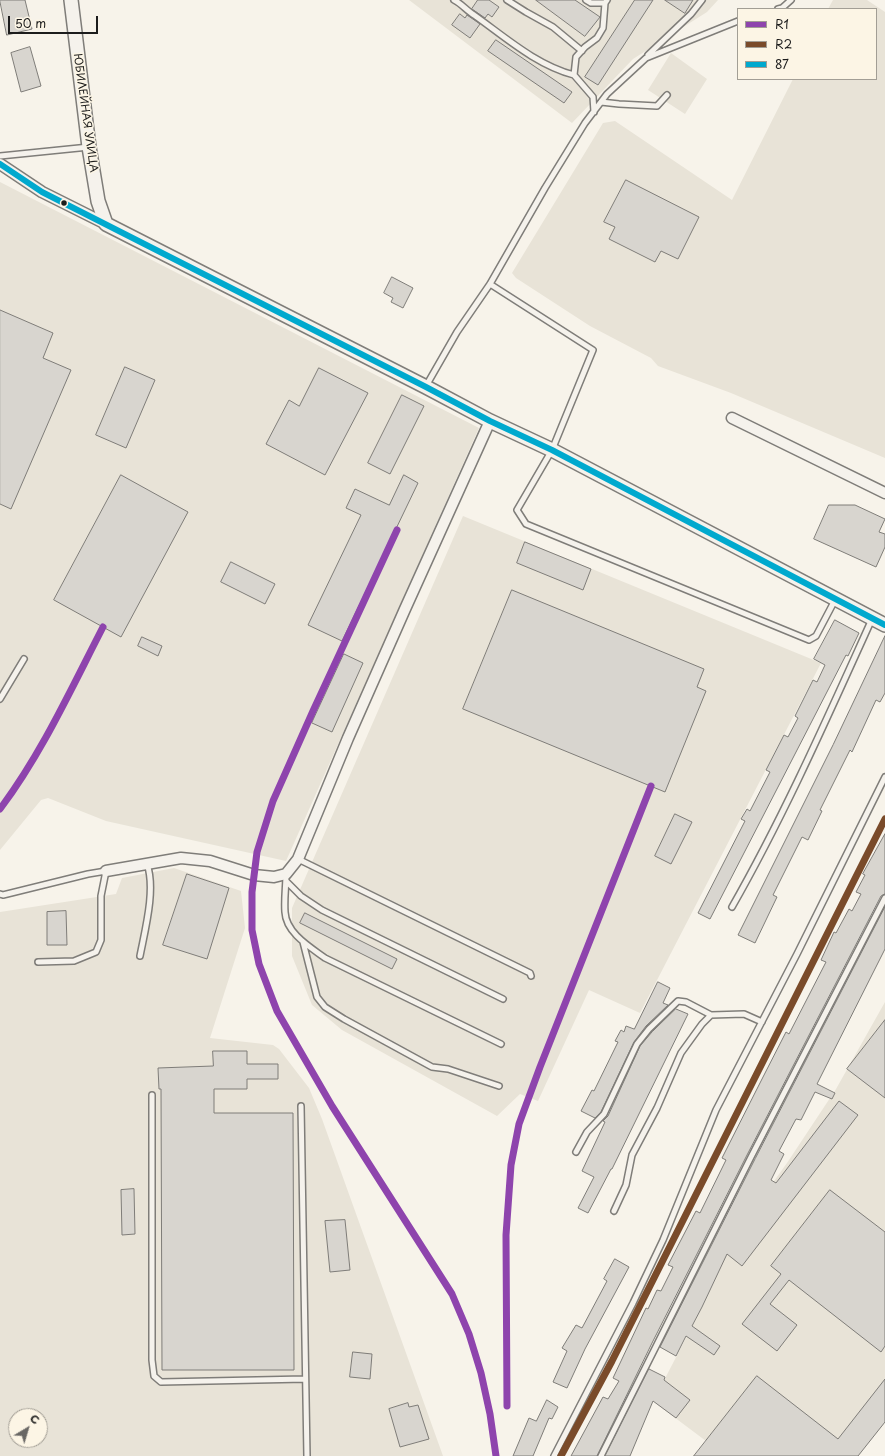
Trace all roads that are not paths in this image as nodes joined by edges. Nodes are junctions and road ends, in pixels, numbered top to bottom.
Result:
1 (71, 0) edge
2 (454, 0) edge
3 (507, 0) edge
4 (586, 0) edge
5 (702, 0) edge
6 (791, 0) edge
7 (606, 2) edge
8 (782, 8) edge
9 (737, 22) edge
10 (582, 51) junction
11 (646, 58) junction
12 (574, 75) junction
13 (667, 95) dead end
14 (601, 102) junction
15 (594, 112) junction
16 (89, 147) junction
17 (0, 156) edge
18 (0, 164) edge
19 (106, 224) junction
20 (490, 284) junction
21 (426, 386) junction
22 (732, 418) dead end
23 (490, 421) junction
24 (552, 450) junction
25 (885, 493) edge
26 (836, 600) junction
27 (881, 620) edge
28 (24, 659) dead end
29 (0, 699) edge
30 (885, 777) edge
31 (298, 859) junction
32 (147, 864) junction
33 (106, 871) junction
34 (286, 878) junction
35 (0, 894) edge
36 (885, 898) edge
37 (732, 907) dead end
38 (304, 942) junction
39 (140, 956) dead end
40 (38, 962) dead end
41 (531, 976) dead end
42 (503, 999) dead end
43 (711, 1015) junction
44 (762, 1022) junction
45 (501, 1044) dead end
46 (499, 1086) dead end
47 (152, 1096) dead end
48 (301, 1106) dead end
49 (576, 1152) dead end
50 (614, 1211) dead end
51 (305, 1380) junction
52 (306, 1456) edge
53 (554, 1456) edge
54 (601, 1456) edge

1 - 16 street, ЮБИЛЕЙНАЯ УЛИЦА
2 - 12 lane
3 - 10 lane
4 - 7 lane
5 - 11 lane
6 - 8 lane
7 - 10 lane
9 - 11 lane
10 - 12 lane
11 - 14 lane
12 - 15 lane
13 - 14 lane
14 - 15 lane
15 - 20 lane
16 - 17 lane
16 - 19 street, ЮБИЛЕЙНАЯ УЛИЦА
18 - 19 street
19 - 21 street
20 - 21 lane
20 - 24 lane
21 - 23 street
22 - 25 street
23 - 24 street
23 - 31 street
24 - 26 street
24 - 26 lane
26 - 27 street
27 - 37 lane
28 - 29 lane
30 - 44 lane
31 - 34 street
31 - 41 lane
32 - 33 street
32 - 34 street
32 - 39 lane
33 - 35 lane
33 - 40 lane
34 - 38 lane
34 - 42 lane
36 - 54 lane
38 - 45 lane
38 - 46 lane
43 - 44 lane
43 - 49 lane
43 - 50 lane
44 - 53 lane
47 - 51 lane
48 - 51 lane
51 - 52 lane

